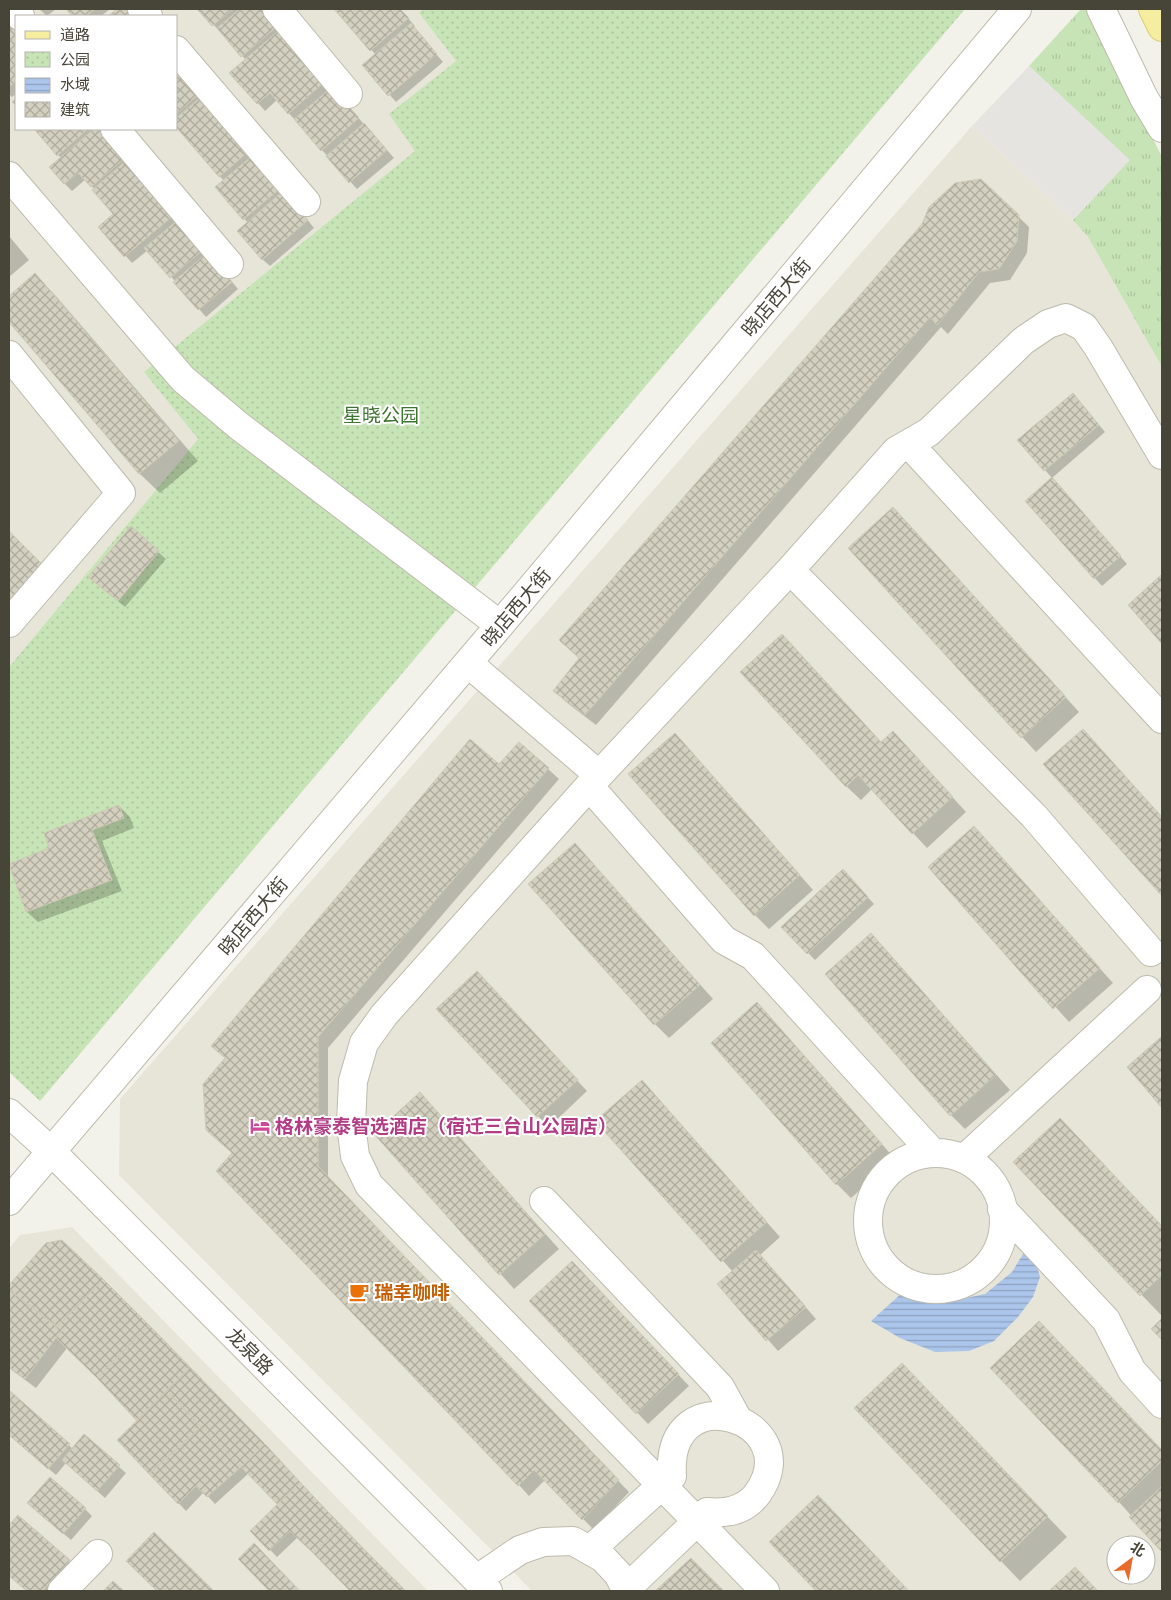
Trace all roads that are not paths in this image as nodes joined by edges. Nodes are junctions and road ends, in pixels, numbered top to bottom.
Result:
1 (277, 9) edge
2 (1017, 9) edge
3 (1101, 9) edge
4 (1153, 9) edge
5 (1162, 27) edge
6 (178, 52) edge
7 (348, 94) dead end
8 (1162, 128) edge
9 (116, 130) edge
10 (9, 176) edge
11 (306, 202) dead end
12 (229, 264) dead end
13 (9, 355) edge
14 (909, 444) junction
15 (1162, 455) edge
16 (790, 570) junction
17 (9, 623) edge
18 (500, 625) junction
19 (468, 663) junction
20 (1162, 719) edge
21 (594, 780) junction
22 (1156, 948) edge
23 (1155, 995) edge
24 (9, 1113) edge
25 (52, 1152) junction
26 (932, 1152) junction
27 (964, 1159) junction
28 (9, 1201) edge
29 (544, 1201) dead end
30 (1002, 1209) junction
31 (1162, 1404) edge
32 (737, 1418) junction
33 (662, 1484) junction
34 (697, 1521) junction
35 (590, 1550) junction
36 (98, 1554) dead end
37 (482, 1585) edge
38 (626, 1590) edge
39 (62, 1591) edge
40 (765, 1591) edge

1 - 7 street
2 - 18 street, 晓店西大街
3 - 8 street
4 - 5 main road
6 - 11 street
9 - 12 street
10 - 18 street
13 - 17 street
14 - 15 street
14 - 16 street
14 - 20 street
16 - 21 street
16 - 22 street
18 - 19 street, 晓店西大街
19 - 21 street
19 - 25 street, 晓店西大街
21 - 26 street
21 - 33 street
22 - 23 street
23 - 27 street
24 - 25 street, 龙泉路
25 - 28 street, 晓店西大街
25 - 37 street, 龙泉路
26 - 27 street
26 - 30 street
27 - 30 street
29 - 32 street
30 - 31 street
32 - 33 street
32 - 34 street
33 - 34 street
33 - 35 street
34 - 38 street
34 - 40 street
35 - 37 street
35 - 38 street
36 - 39 street

